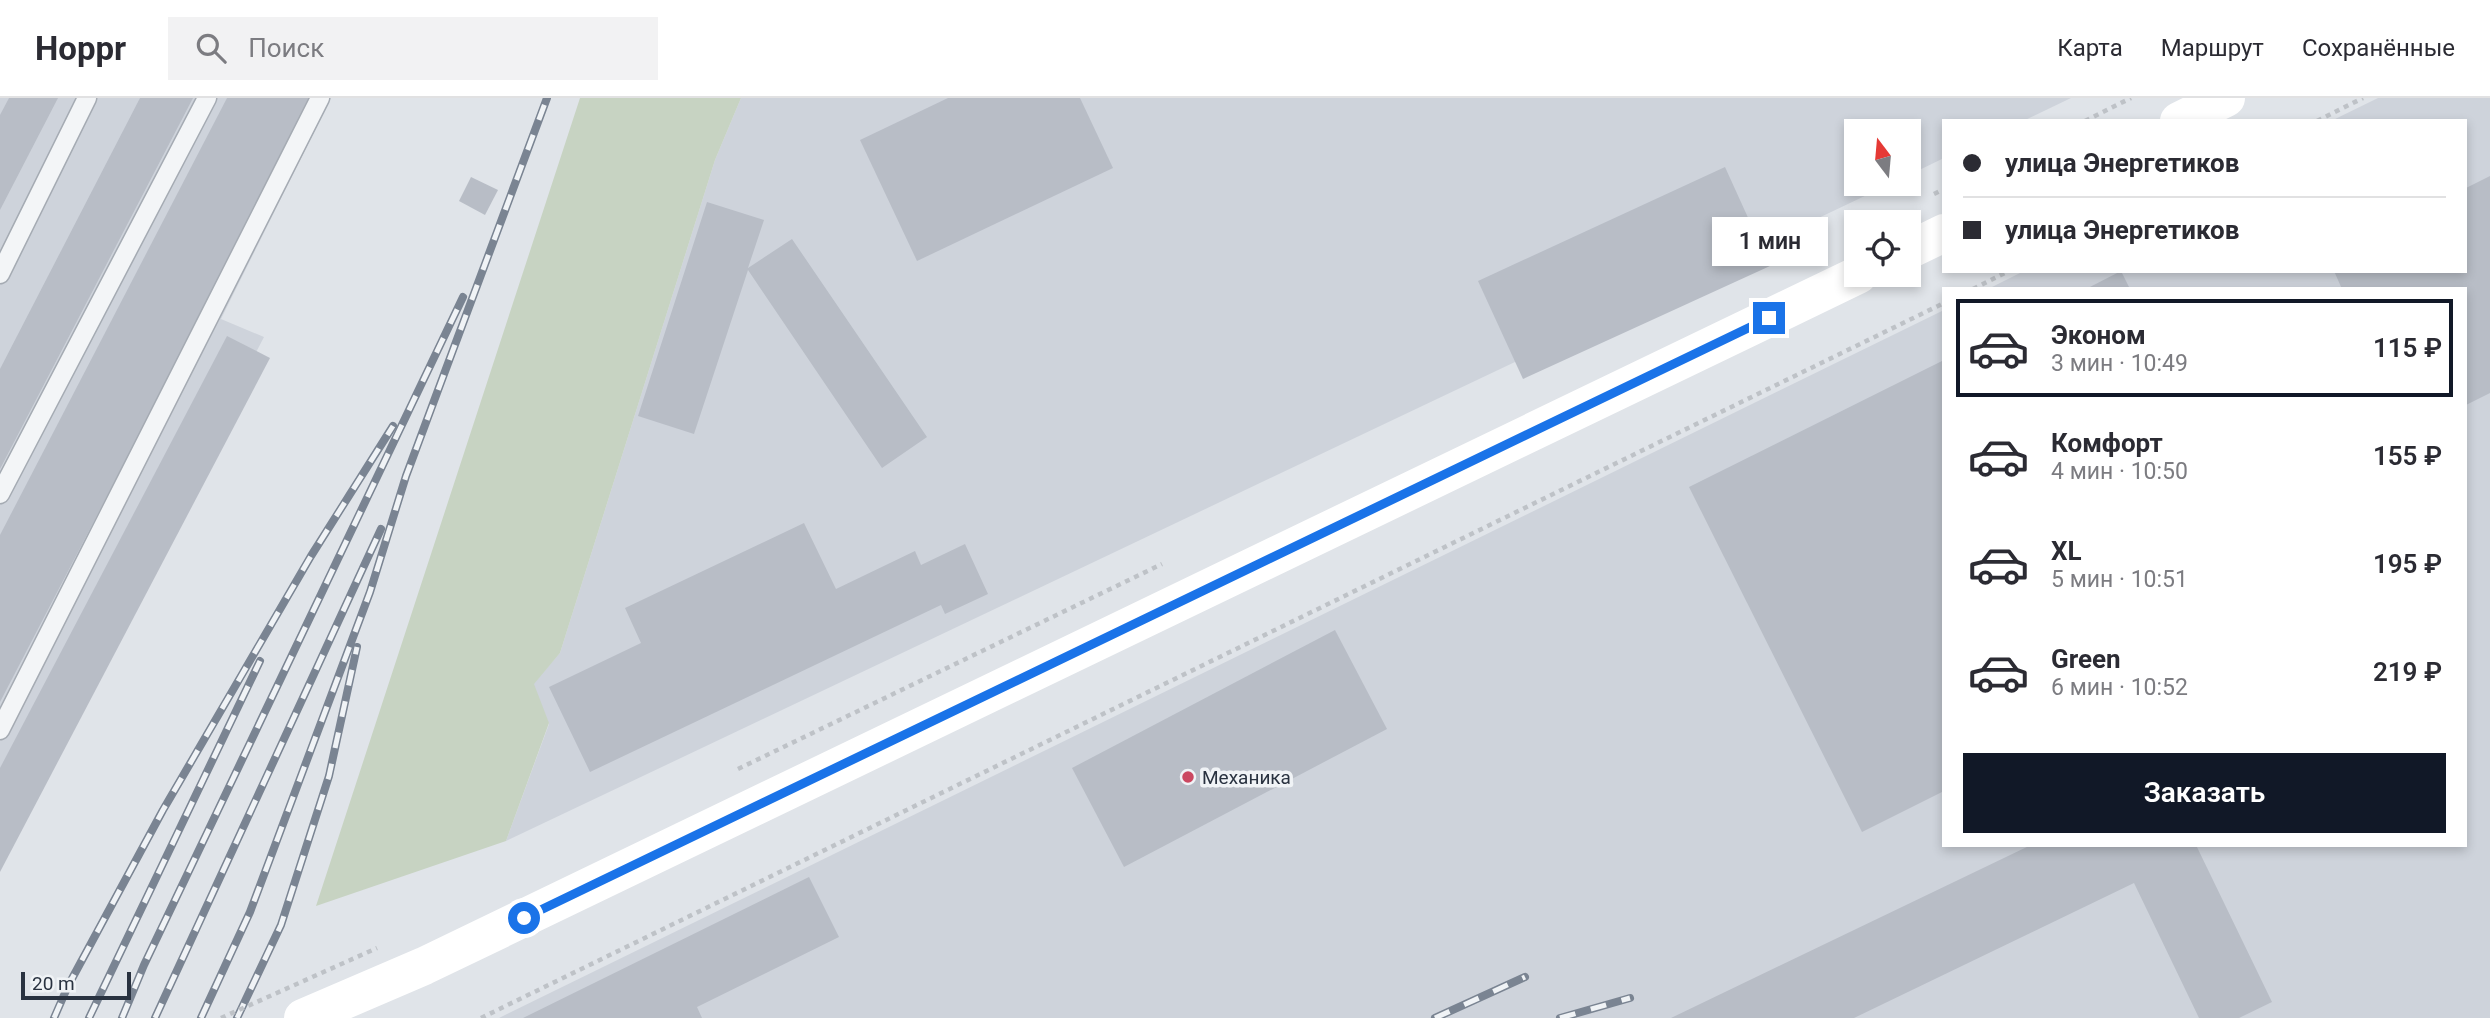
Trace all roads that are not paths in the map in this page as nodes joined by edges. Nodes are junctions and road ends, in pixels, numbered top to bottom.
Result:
1 (87, 98) edge
2 (207, 98) edge
3 (320, 98) edge
4 (2226, 98) edge
5 (2183, 119) edge
6 (1942, 234) edge
7 (1921, 244) edge
8 (0, 274) edge
9 (1844, 282) edge
10 (0, 494) edge
11 (0, 730) edge
12 (303, 1018) edge

1 - 8 lane
2 - 10 lane
3 - 11 lane
4 - 5 main road
6 - 7 main road
9 - 12 main road

